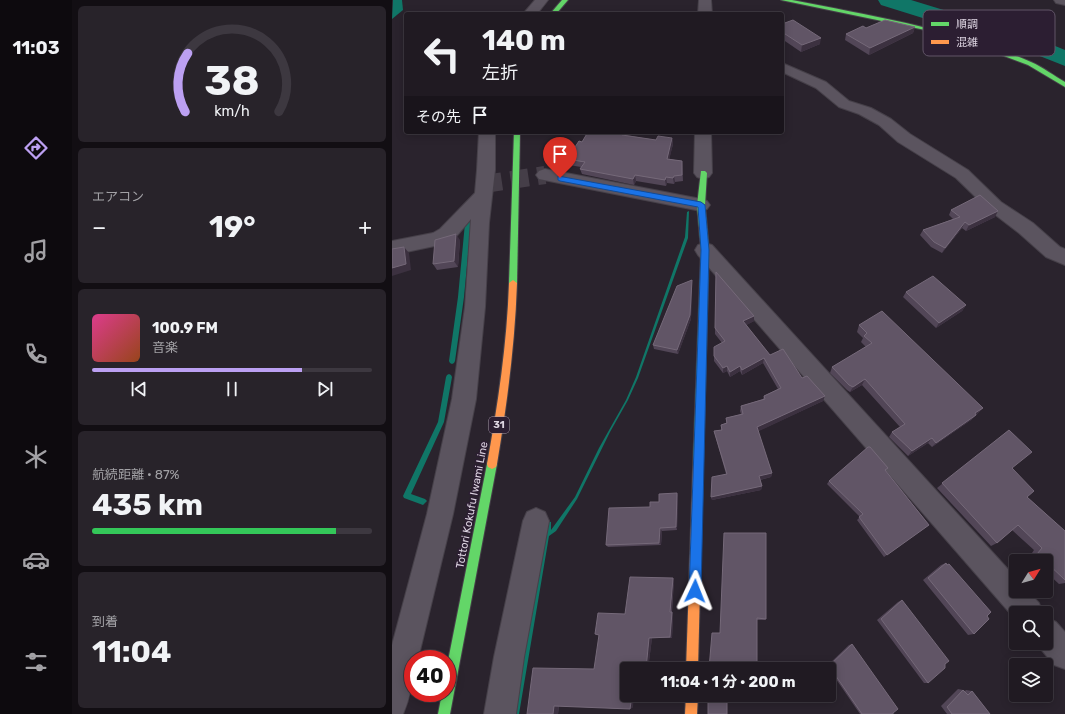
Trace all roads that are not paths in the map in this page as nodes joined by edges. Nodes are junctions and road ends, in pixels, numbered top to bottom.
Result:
1 (542, 0) edge
2 (565, 0) edge
3 (705, 0) edge
4 (784, 0) edge
5 (1060, 0) edge
6 (1065, 1) edge
7 (532, 12) edge
8 (555, 12) edge
9 (704, 12) edge
10 (923, 28) edge
11 (1009, 56) edge
12 (784, 68) edge
13 (1065, 85) edge
14 (487, 134) edge
15 (517, 134) edge
16 (703, 134) edge
17 (703, 173) joint
18 (545, 175) tunnel mouth
19 (483, 195) junction
20 (701, 205) junction
21 (392, 248) edge
22 (705, 250) junction
23 (1065, 258) edge
24 (536, 521) dead end
25 (1023, 606) edge
26 (1053, 640) edge
27 (1065, 654) edge
28 (692, 662) edge
29 (692, 702) edge
30 (392, 703) edge
31 (444, 714) edge
32 (500, 714) edge
33 (691, 714) edge

1 - 7 street
2 - 8 street
3 - 9 street
4 - 10 street
5 - 6 street
11 - 13 street
12 - 23 street
14 - 19 street
15 - 31 street, Tottori Kokufu Iwami Line / 31
16 - 17 street
17 - 20 street
18 - 20 street
19 - 21 street
19 - 30 street
20 - 22 street
22 - 25 street
22 - 28 street
24 - 32 street
26 - 27 street
29 - 33 street

